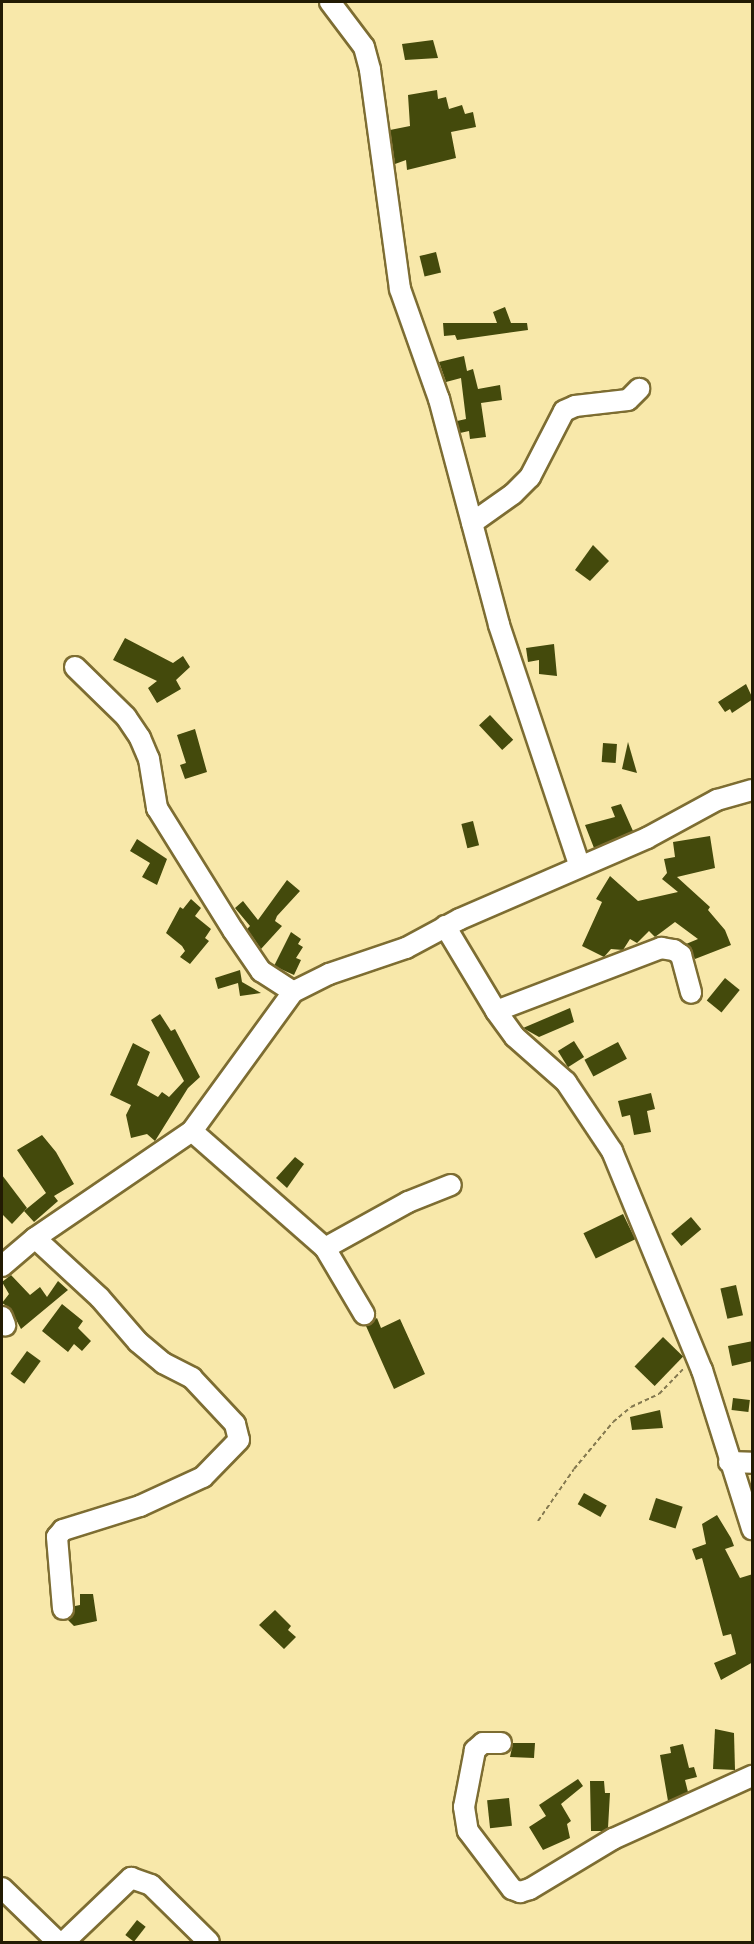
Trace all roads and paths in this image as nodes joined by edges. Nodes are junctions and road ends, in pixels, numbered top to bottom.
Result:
1 (330, 2) edge
2 (639, 389) dead end
3 (472, 523) junction
4 (75, 667) dead end
5 (753, 790) edge
6 (579, 864) junction
7 (445, 926) junction
8 (293, 992) junction
9 (691, 993) dead end
10 (496, 1011) junction
11 (192, 1131) junction
12 (451, 1185) dead end
13 (34, 1238) junction
14 (325, 1248) junction
15 (2, 1266) edge
16 (364, 1314) dead end
17 (695, 1354) junction
18 (729, 1462) junction
19 (753, 1463) edge
20 (538, 1521) dead end
21 (753, 1529) edge
22 (63, 1609) dead end
23 (501, 1743) dead end
24 (753, 1776) edge
25 (2, 1888) edge
26 (58, 1942) edge
27 (64, 1942) edge
28 (209, 1942) edge

1 - 3 street
2 - 3 street
3 - 6 street
4 - 8 street
5 - 6 street
6 - 7 street
7 - 8 street
7 - 10 street
8 - 11 street
9 - 10 street
10 - 17 street
11 - 13 street
11 - 14 street
12 - 14 street
13 - 15 street
13 - 22 street
14 - 16 street
17 - 18 street
17 - 20 path
18 - 19 street
18 - 21 street
23 - 24 street
25 - 26 street
27 - 28 street

